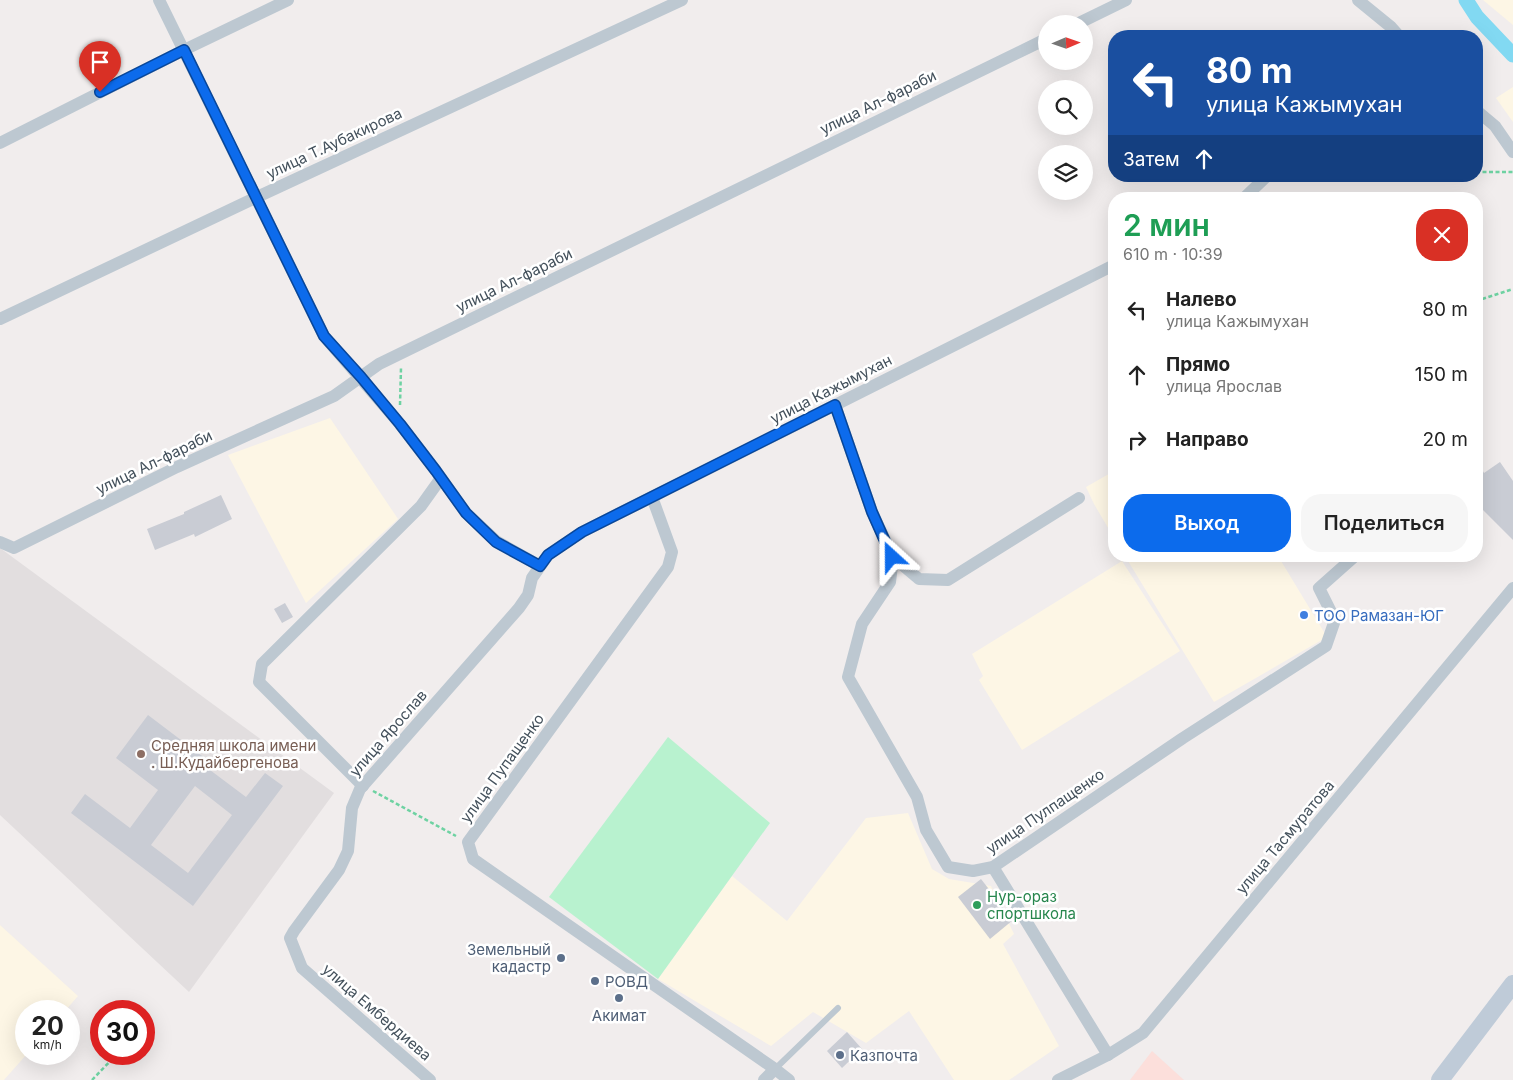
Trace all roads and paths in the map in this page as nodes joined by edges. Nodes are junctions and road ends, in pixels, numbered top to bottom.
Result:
1 (160, 0) edge
2 (288, 0) edge
3 (682, 0) edge
4 (1126, 0) edge
5 (1358, 0) edge
6 (1093, 16) edge
7 (1394, 30) edge
8 (1038, 43) edge
9 (184, 50) junction
10 (1483, 116) edge
11 (0, 143) edge
12 (1513, 152) edge
13 (1483, 172) edge
14 (1513, 172) edge
15 (1261, 182) edge
16 (1250, 192) edge
17 (255, 198) junction
18 (1108, 268) edge
19 (1513, 289) edge
20 (1483, 299) edge
21 (0, 319) edge
22 (402, 352) junction
23 (361, 377) junction
24 (835, 405) junction
25 (400, 424) junction
26 (442, 478) junction
27 (652, 497) junction
28 (1079, 498) dead end
29 (0, 542) edge
30 (564, 545) joint
31 (892, 557) junction
32 (1348, 562) edge
33 (540, 566) junction
34 (1513, 588) edge
35 (363, 786) junction
36 (468, 842) junction
37 (994, 867) junction
38 (302, 968) joint
39 (1513, 984) edge
40 (838, 1008) dead end
41 (1108, 1055) junction
42 (106, 1065) edge
43 (775, 1069) junction
44 (92, 1080) edge
45 (430, 1080) edge
46 (764, 1080) edge
47 (789, 1080) edge
48 (1058, 1080) edge
49 (1440, 1080) edge

1 - 9 street
2 - 9 street
3 - 17 street, улица Т.Аубакирова
4 - 6 street
5 - 7 street
8 - 22 street, улица Ал-фараби
9 - 11 street
9 - 17 street
10 - 12 street
13 - 14 path
15 - 16 street
17 - 21 street, улица Т.Аубакирова
17 - 23 street
18 - 24 street, улица Кажымухан
19 - 20 path
22 - 23 street, улица Ал-фараби
22 - 25 path
23 - 25 street
23 - 29 street, улица Ал-фараби
24 - 27 street, улица Кажымухан
24 - 31 street, улица Пулпащенко
25 - 26 street
26 - 33 street
26 - 35 street
27 - 30 street, улица Кажымухан
27 - 36 street, улица Пупащенко
28 - 31 street
30 - 33 street, улица Ярослав
31 - 37 street, улица Пулпащенко
32 - 37 street, улица Пулпащенко
33 - 35 street, улица Ярослав
34 - 41 street, улица Тасмуратова
35 - 36 path
35 - 38 street, улица Ярослав
36 - 43 street, улица Пупащенко
37 - 41 street
38 - 45 street, улица Ембердиева
39 - 49 main road
40 - 43 lane
41 - 48 street, улица Тасмуратова
42 - 44 path
43 - 46 street
43 - 47 street, улица Пупащенко

